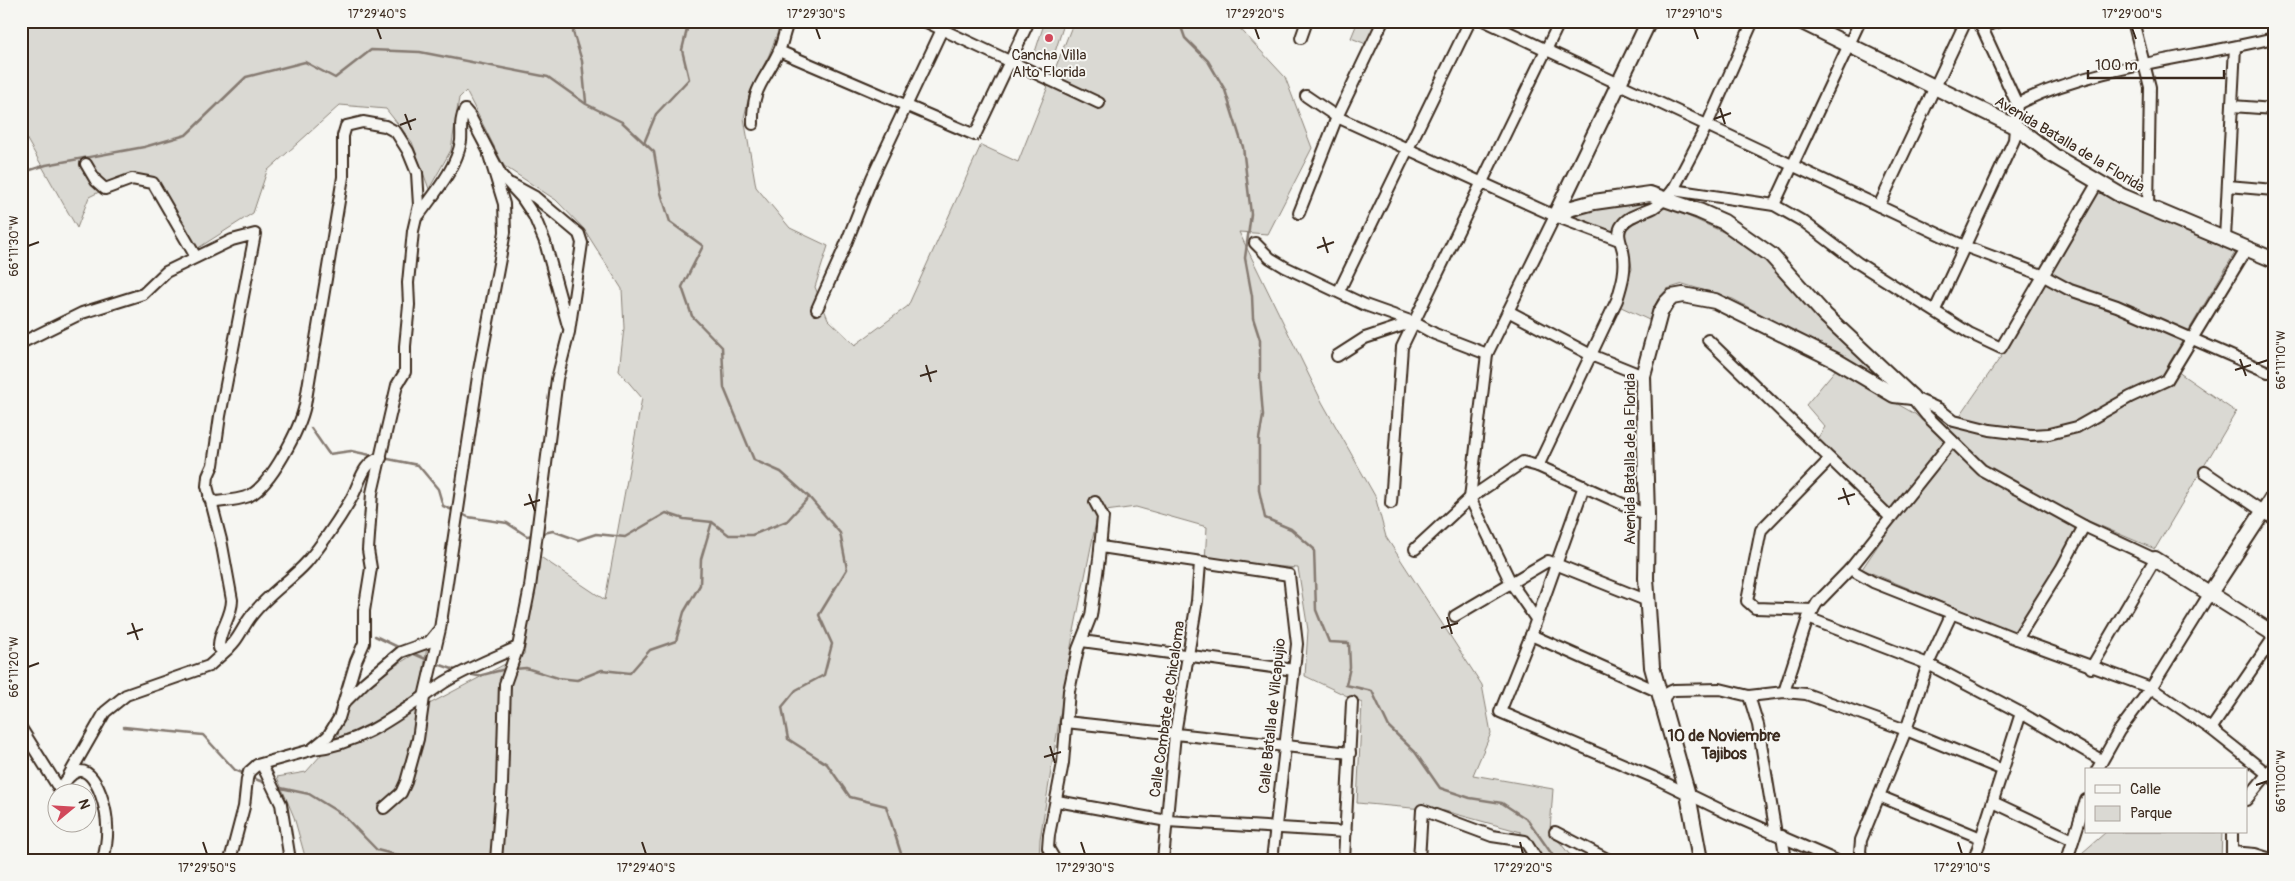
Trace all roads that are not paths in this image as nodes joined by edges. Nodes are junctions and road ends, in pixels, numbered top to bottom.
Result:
1 (789, 21) edge
2 (924, 21) edge
3 (1029, 21) edge
4 (1306, 21) edge
5 (1383, 21) edge
6 (1470, 21) edge
7 (1486, 21) edge
8 (1560, 21) edge
9 (1650, 21) edge
10 (1753, 21) edge
11 (1800, 21) edge
12 (1860, 21) edge
13 (1966, 21) edge
14 (2001, 21) edge
15 (2133, 21) edge
16 (1980, 24) edge
17 (944, 25) edge
18 (1301, 38) dead end
19 (2274, 38) edge
20 (1849, 45) junction
21 (2235, 48) junction
22 (1546, 50) junction
23 (779, 51) junction
24 (1010, 63) junction
25 (2145, 63) junction
26 (1620, 84) junction
27 (1935, 87) junction
28 (1306, 96) dead end
29 (907, 104) junction
30 (1099, 104) dead end
31 (2017, 104) junction
32 (2232, 106) junction
33 (2274, 109) edge
34 (1337, 117) junction
35 (753, 124) dead end
36 (1707, 125) junction
37 (2016, 127) junction
38 (1410, 149) junction
39 (489, 155) junction
40 (86, 164) dead end
41 (1792, 165) junction
42 (2098, 182) junction
43 (1482, 183) junction
44 (511, 184) junction
45 (2228, 186) junction
46 (2274, 190) edge
47 (1669, 195) junction
48 (1774, 204) junction
49 (1879, 206) junction
50 (2148, 208) junction
51 (1299, 213) dead end
52 (1555, 216) junction
53 (416, 220) junction
54 (2225, 238) junction
55 (1620, 240) junction
56 (1255, 243) dead end
57 (1964, 246) junction
58 (2247, 248) junction
59 (196, 257) junction
60 (2274, 260) edge
61 (2042, 275) junction
62 (1339, 291) junction
63 (824, 293) junction
64 (832, 302) dead end
65 (817, 309) dead end
66 (1935, 310) junction
67 (1508, 311) junction
68 (1413, 322) junction
69 (569, 332) junction
70 (2191, 339) junction
71 (1708, 340) dead end
72 (21, 343) edge
73 (1487, 354) junction
74 (1592, 355) junction
75 (1337, 356) dead end
76 (2268, 372) dead end
77 (1643, 376) junction
78 (1912, 397) junction
79 (1952, 441) junction
80 (381, 458) junction
81 (1830, 459) junction
82 (1538, 466) junction
83 (2205, 472) dead end
84 (1584, 486) junction
85 (2274, 495) edge
86 (210, 498) junction
87 (1470, 498) junction
88 (1095, 502) dead end
89 (1391, 503) dead end
90 (1647, 515) junction
91 (2269, 516) edge
92 (1890, 517) junction
93 (2084, 526) junction
94 (1101, 547) junction
95 (1415, 549) dead end
96 (2155, 559) junction
97 (1556, 562) junction
98 (1200, 563) junction
99 (1850, 569) junction
100 (1511, 583) junction
101 (2210, 593) junction
102 (1648, 600) junction
103 (1952, 613) junction
104 (1811, 614) junction
105 (1455, 616) dead end
106 (1536, 619) junction
107 (440, 629) junction
108 (1531, 635) junction
109 (2274, 636) edge
110 (2017, 639) junction
111 (1082, 641) junction
112 (518, 646) junction
113 (230, 648) junction
114 (1188, 656) junction
115 (1928, 664) junction
116 (2091, 668) junction
117 (1294, 670) junction
118 (2151, 688) junction
119 (1658, 691) junction
120 (1784, 692) junction
121 (1749, 696) junction
122 (424, 697) junction
123 (1352, 702) dead end
124 (342, 705) junction
125 (1663, 707) junction
126 (2021, 713) junction
127 (1066, 722) junction
128 (21, 728) edge
129 (2211, 729) junction
130 (1906, 730) junction
131 (1175, 734) junction
132 (1285, 746) junction
133 (311, 750) junction
134 (1350, 753) junction
135 (257, 765) junction
136 (2099, 765) edge
137 (2003, 770) junction
138 (2271, 773) edge
139 (70, 775) junction
140 (1688, 795) junction
141 (1879, 796) junction
142 (2248, 798) edge
143 (1057, 800) junction
144 (1993, 802) junction
145 (2085, 803) edge
146 (384, 808) dead end
147 (1167, 821) junction
148 (1275, 828) junction
149 (1346, 832) junction
150 (1555, 832) dead end
151 (2232, 834) edge
152 (1779, 835) junction
153 (1981, 838) junction
154 (2073, 840) junction
155 (2232, 856) edge
156 (103, 860) edge
157 (230, 860) edge
158 (290, 860) edge
159 (496, 860) edge
160 (1055, 860) edge
161 (1163, 860) edge
162 (1272, 860) edge
163 (1344, 860) edge
164 (1419, 860) edge
165 (1537, 860) edge
166 (1609, 860) edge
167 (1700, 860) edge
168 (1786, 860) edge
169 (1835, 860) edge
170 (1863, 860) edge
171 (1974, 860) edge
172 (2066, 860) edge
173 (2274, 860) edge

1 - 23 street
2 - 17 street
3 - 24 street
4 - 18 street
5 - 34 street
6 - 38 street
7 - 22 street
8 - 22 street
9 - 26 street
10 - 36 street
11 - 20 street, Avenida Batalla de la Florida
12 - 20 street
13 - 27 street
14 - 16 street
15 - 25 street
16 - 31 street
17 - 24 street
17 - 29 street
19 - 21 street
20 - 27 street, Avenida Batalla de la Florida
20 - 41 street
21 - 25 street
21 - 32 street
22 - 26 street
22 - 43 street
23 - 29 street
23 - 35 street
24 - 29 street
24 - 30 street
25 - 31 street
25 - 50 street
26 - 36 street
26 - 52 street
27 - 37 street, Avenida Batalla de la Florida
27 - 49 street
28 - 34 street
29 - 63 street
31 - 37 street
32 - 33 street
32 - 45 street
34 - 38 street
34 - 51 street
36 - 41 street
36 - 47 street
37 - 42 street, Avenida Batalla de la Florida
37 - 57 street
38 - 43 street
38 - 62 street
39 - 44 street
39 - 53 street
39 - 107 street
40 - 59 street
41 - 48 street
41 - 49 street
42 - 50 street, Avenida Batalla de la Florida
42 - 61 street
43 - 52 street
43 - 68 street
44 - 69 street
44 - 69 street
45 - 46 street
45 - 54 street
47 - 48 street
47 - 52 street
47 - 55 street
47 - 78 street
48 - 66 street
49 - 57 street
50 - 54 street, Avenida Batalla de la Florida
52 - 55 street
52 - 67 street
53 - 80 street
53 - 86 street
54 - 58 street, Avenida Batalla de la Florida
55 - 74 street
56 - 62 street
57 - 61 street
57 - 66 street
58 - 60 street, Avenida Batalla de la Florida
58 - 70 street
59 - 72 street
59 - 86 street
61 - 66 street
61 - 70 street
62 - 68 street
63 - 64 street
63 - 65 street
67 - 73 street
67 - 74 street
68 - 73 street
68 - 75 street
68 - 89 street
69 - 112 street
70 - 76 street
70 - 78 street, Avenida Batalla de la Florida
71 - 81 street
73 - 87 street
74 - 77 street
74 - 82 street
77 - 78 street, Avenida Batalla de la Florida
77 - 90 street, Avenida Batalla de la Florida
78 - 79 street
79 - 92 street
79 - 93 street
80 - 113 street
80 - 124 street
81 - 92 street
81 - 104 street
82 - 84 street
82 - 87 street
83 - 91 street
84 - 90 street
84 - 97 street
85 - 91 street
86 - 113 street
87 - 95 street
87 - 100 street
88 - 94 street
90 - 102 street, Avenida Batalla de la Florida
91 - 101 street
92 - 99 street
93 - 96 street
93 - 110 street
94 - 98 street
94 - 111 street
96 - 101 street
96 - 116 street
97 - 100 street
97 - 102 street
97 - 106 street
98 - 114 street, Calle Combate de Chicaloma
98 - 117 street, Calle Batalla de Vilcapujio
99 - 103 street
99 - 104 street
100 - 105 street
100 - 106 street
101 - 109 street
101 - 118 street
102 - 119 street, Avenida Batalla de la Florida
103 - 110 street
103 - 115 street
104 - 115 street
104 - 120 street
106 - 108 street
107 - 122 street
107 - 124 street
108 - 119 street
108 - 140 street
109 - 129 street
110 - 116 street
111 - 114 street
111 - 127 street
112 - 122 street
112 - 159 street
113 - 139 street
114 - 117 street
114 - 131 street, Calle Combate de Chicaloma
115 - 126 street
115 - 130 street
116 - 118 street
117 - 132 street, Calle Batalla de Vilcapujio
118 - 129 street
118 - 136 street
119 - 125 street, Avenida Batalla de la Florida
120 - 121 street
120 - 130 street
121 - 125 street
121 - 152 street
122 - 133 street
122 - 146 street
123 - 134 street
124 - 133 street
125 - 140 street, Avenida Batalla de la Florida
126 - 136 street
126 - 137 street
127 - 131 street
127 - 143 street
128 - 139 street
129 - 138 street
130 - 137 street
130 - 141 street
131 - 132 street
131 - 147 street, Calle Combate de Chicaloma
132 - 134 street
132 - 148 street, Calle Batalla de Vilcapujio
133 - 135 street
134 - 149 street
135 - 157 street
135 - 158 street
137 - 144 street
138 - 142 street
139 - 156 street
140 - 152 street
140 - 167 street, Avenida Batalla de la Florida
141 - 153 street
141 - 170 street
143 - 147 street
143 - 160 street
144 - 153 street
144 - 154 street
145 - 154 street
147 - 148 street
147 - 161 street, Calle Combate de Chicaloma
148 - 149 street
148 - 162 street, Calle Batalla de Vilcapujio
149 - 163 street
150 - 166 street
151 - 155 street
152 - 168 street
152 - 169 street
153 - 171 street
154 - 172 street
155 - 173 street
164 - 165 street

